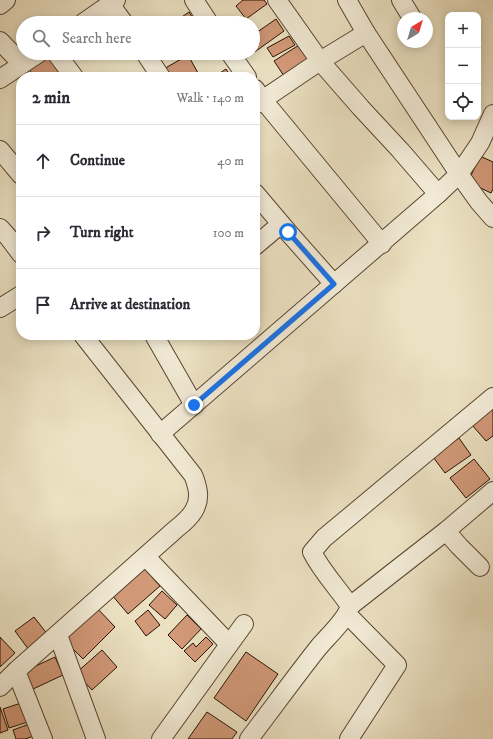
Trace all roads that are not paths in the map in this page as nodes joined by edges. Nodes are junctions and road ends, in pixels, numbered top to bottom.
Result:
1 (6, 0) edge
2 (194, 0) edge
3 (277, 0) edge
4 (347, 0) edge
5 (401, 0) edge
6 (113, 2) edge
7 (0, 5) edge
8 (408, 12) edge
9 (93, 16) edge
10 (120, 16) edge
11 (204, 16) edge
12 (366, 32) junction
13 (0, 41) edge
14 (16, 58) edge
15 (18, 60) edge
16 (28, 60) edge
17 (61, 60) edge
18 (150, 60) edge
19 (235, 60) edge
20 (320, 61) junction
21 (22, 64) junction
22 (70, 72) edge
23 (158, 72) edge
24 (243, 72) edge
25 (0, 79) edge
26 (260, 97) edge
27 (260, 100) edge
28 (493, 114) edge
29 (0, 150) edge
30 (16, 169) edge
31 (459, 174) junction
32 (438, 194) junction
33 (260, 199) edge
34 (493, 218) edge
35 (281, 224) junction
36 (0, 228) edge
37 (260, 242) edge
38 (382, 244) junction
39 (16, 245) edge
40 (334, 284) junction
41 (16, 299) edge
42 (0, 308) edge
43 (87, 340) edge
44 (157, 340) edge
45 (493, 397) edge
46 (194, 405) junction
47 (160, 434) junction
48 (493, 491) edge
49 (446, 531) junction
50 (146, 557) junction
51 (480, 567) dead end
52 (348, 610) junction
53 (244, 624) dead end
54 (58, 635) junction
55 (229, 644) junction
56 (16, 671) junction
57 (0, 687) edge
58 (43, 739) edge
59 (96, 739) edge
60 (160, 739) edge
61 (250, 739) edge
62 (349, 739) edge

1 - 7 street
2 - 11 street
3 - 20 street
4 - 12 street
5 - 8 street
6 - 9 street
6 - 10 street
12 - 20 street
12 - 31 street
13 - 14 street
15 - 21 street
16 - 21 street
17 - 22 street
18 - 23 street
19 - 24 street
20 - 26 street
20 - 32 street
21 - 25 street
27 - 38 street
28 - 31 street
29 - 30 street
31 - 32 street
31 - 34 street
32 - 38 street
33 - 35 street
35 - 37 street
35 - 40 street
36 - 39 street
38 - 40 street
40 - 46 street
41 - 42 street
43 - 47 street
44 - 46 street
45 - 52 street
46 - 47 street
47 - 50 street
48 - 49 street
49 - 51 street
49 - 52 street
50 - 54 street
50 - 55 street
52 - 61 street
52 - 62 street
53 - 55 street
54 - 56 street
54 - 59 street
55 - 60 street
56 - 57 street
56 - 58 street

